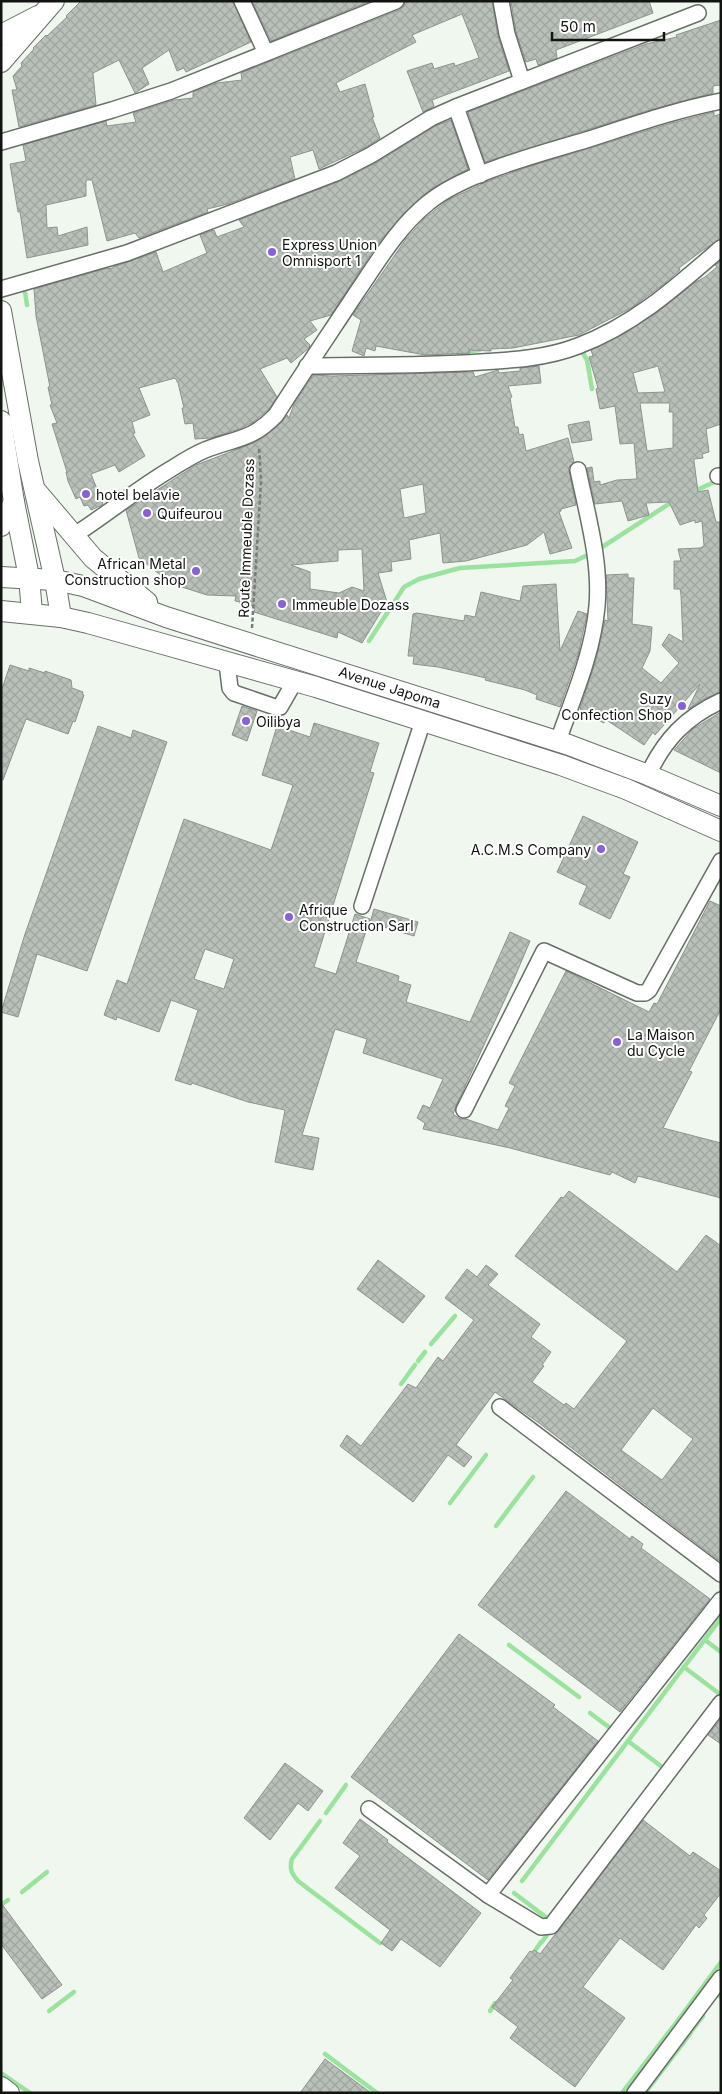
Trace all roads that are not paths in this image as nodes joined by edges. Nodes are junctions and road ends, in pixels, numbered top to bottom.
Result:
1 (242, 1) edge
2 (396, 1) edge
3 (501, 1) edge
4 (49, 7) edge
5 (698, 13) dead end
6 (5, 41) edge
7 (266, 53) junction
8 (1, 73) edge
9 (522, 81) junction
10 (721, 101) edge
11 (456, 107) junction
12 (1, 142) edge
13 (480, 175) junction
14 (721, 248) edge
15 (1, 289) edge
16 (1, 311) edge
17 (307, 366) junction
18 (1, 421) edge
19 (578, 470) dead end
20 (33, 487) junction
21 (14, 502) junction
22 (1, 526) edge
23 (73, 536) junction
24 (1, 576) edge
25 (29, 577) junction
26 (55, 580) junction
27 (1, 611) edge
28 (32, 613) junction
29 (61, 617) junction
30 (166, 617) junction
31 (227, 663) junction
32 (323, 666) junction
33 (295, 681) junction
34 (316, 687) junction
35 (721, 701) edge
36 (424, 721) junction
37 (558, 741) junction
38 (648, 775) junction
39 (721, 806) edge
40 (721, 831) edge
41 (721, 861) edge
42 (362, 906) dead end
43 (464, 1110) dead end
44 (500, 1407) dead end
45 (721, 1574) edge
46 (721, 1600) edge
47 (721, 1703) edge
48 (369, 1809) dead end
49 (488, 1895) junction
50 (721, 1978) edge
51 (1, 2087) edge
52 (9, 2093) edge
53 (635, 2093) edge

1 - 7 street
2 - 7 street
3 - 9 street
4 - 6 main road
5 - 9 street
6 - 8 main road
7 - 12 street
9 - 11 street
10 - 13 street
11 - 13 street
11 - 15 street
13 - 17 street
14 - 17 street
16 - 20 main road
17 - 23 street
18 - 21 main road
19 - 37 street
20 - 23 main road
20 - 26 main road
21 - 22 main road
21 - 25 main road
23 - 30 main road
24 - 25 main road, Avenue Japoma
25 - 26 main road, Avenue Japoma
25 - 28 main road
26 - 29 main road
26 - 30 main road, Avenue Japoma
27 - 28 main road, Avenue Japoma
28 - 29 main road, Avenue Japoma
29 - 31 main road, Avenue Japoma
30 - 32 main road, Avenue Japoma
31 - 33 main road, Avenue Japoma
31 - 33 street
32 - 34 main road
32 - 37 main road, Avenue Japoma
33 - 34 main road, Avenue Japoma
34 - 36 main road, Avenue Japoma
35 - 38 street
36 - 40 main road, Avenue Japoma
36 - 42 street
37 - 38 main road, Avenue Japoma
38 - 39 main road, Avenue Japoma
41 - 43 street
44 - 45 street
46 - 49 street
47 - 49 street
48 - 49 street
50 - 53 street
51 - 52 main road

